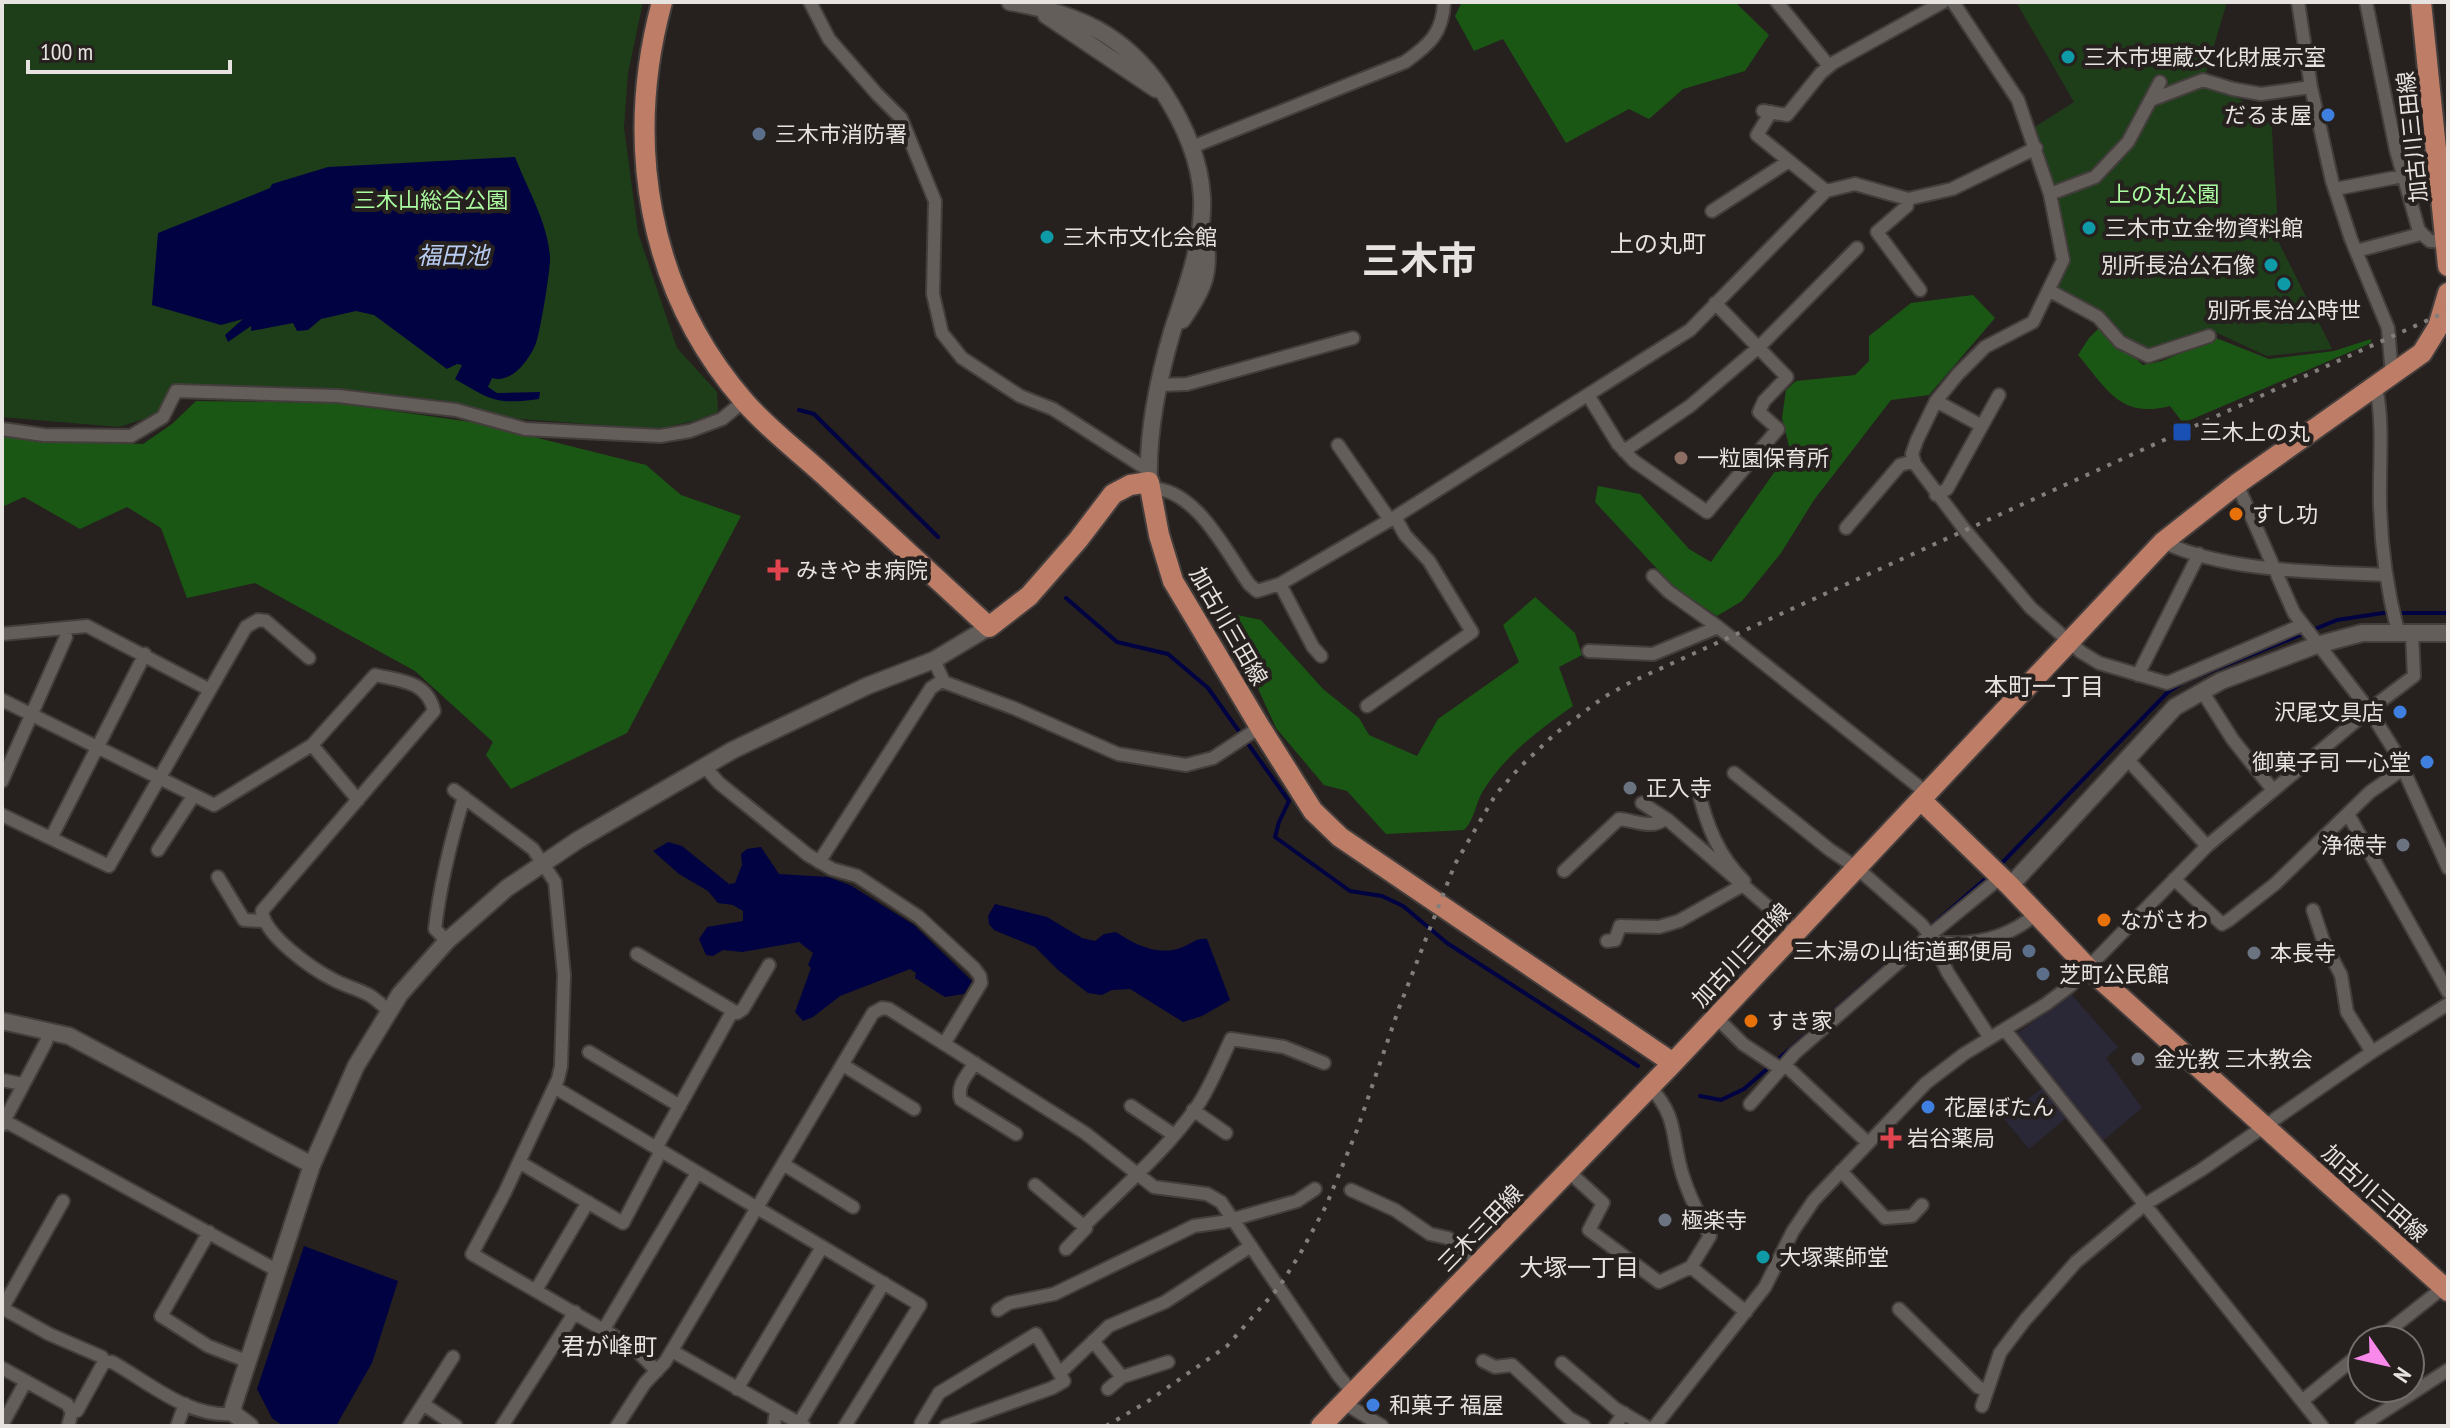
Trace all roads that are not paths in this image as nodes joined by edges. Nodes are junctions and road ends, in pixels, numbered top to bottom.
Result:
1 (662, 2) edge
2 (810, 2) edge
3 (1010, 2) edge
4 (1444, 2) edge
5 (1777, 2) edge
6 (1943, 2) edge
7 (1953, 2) edge
8 (2298, 2) edge
9 (2366, 2) edge
10 (2421, 2) edge
11 (1829, 66) junction
12 (2160, 82) dead end
13 (2311, 87) junction
14 (2151, 100) junction
15 (2437, 142) junction
16 (1192, 147) junction
17 (2036, 148) junction
18 (2396, 150) junction
19 (1789, 161) junction
20 (2403, 176) junction
21 (2335, 189) junction
22 (1826, 191) junction
23 (2050, 194) junction
24 (1908, 199) junction
25 (1712, 211) dead end
26 (2421, 232) junction
27 (2447, 242) edge
28 (1857, 248) dead end
29 (2356, 251) junction
30 (2448, 266) edge
31 (1920, 290) dead end
32 (2050, 291) junction
33 (2448, 293) edge
34 (1715, 303) junction
35 (2209, 336) dead end
36 (1353, 338) dead end
37 (1759, 347) junction
38 (2384, 381) junction
39 (1159, 385) junction
40 (1588, 395) junction
41 (1999, 395) dead end
42 (744, 401) junction
43 (1936, 401) junction
44 (1982, 426) junction
45 (2, 429) edge
46 (1338, 445) dead end
47 (1624, 451) junction
48 (1914, 461) junction
49 (1149, 480) junction
50 (2237, 484) junction
51 (1936, 495) junction
52 (1393, 518) junction
53 (1846, 528) dead end
54 (2163, 542) junction
55 (2199, 554) junction
56 (2275, 569) junction
57 (2386, 575) junction
58 (1653, 576) dead end
59 (1280, 584) junction
60 (2399, 623) junction
61 (989, 627) junction
62 (1718, 627) junction
63 (65, 628) junction
64 (2, 634) edge
65 (2308, 634) junction
66 (2440, 634) edge
67 (2070, 642) junction
68 (1589, 651) dead end
69 (145, 654) junction
70 (1321, 656) dead end
71 (309, 658) dead end
72 (934, 660) junction
73 (2138, 675) junction
74 (943, 680) junction
75 (2172, 680) junction
76 (210, 690) junction
77 (2202, 691) junction
78 (2, 700) edge
79 (2185, 701) junction
80 (1367, 706) dead end
81 (2369, 710) junction
82 (32, 714) junction
83 (1260, 727) junction
84 (312, 745) junction
85 (98, 747) junction
86 (2127, 759) junction
87 (705, 767) junction
88 (2403, 769) junction
89 (1734, 773) dead end
90 (160, 778) junction
91 (2, 781) edge
92 (1698, 790) dead end
93 (2273, 790) junction
94 (194, 795) junction
95 (1925, 797) junction
96 (358, 800) junction
97 (1642, 803) dead end
98 (2348, 814) junction
99 (2, 815) edge
100 (1665, 819) junction
101 (51, 838) junction
102 (2207, 846) junction
103 (158, 850) dead end
104 (819, 862) junction
105 (543, 863) junction
106 (1857, 868) junction
107 (2448, 868) edge
108 (1564, 871) dead end
109 (2000, 876) junction
110 (218, 877) dead end
111 (2174, 879) junction
112 (1743, 885) junction
113 (2313, 910) dead end
114 (2036, 914) junction
115 (263, 921) junction
116 (1796, 931) junction
117 (1932, 939) junction
118 (447, 941) junction
119 (1607, 941) dead end
120 (637, 954) dead end
121 (769, 965) dead end
122 (2088, 968) junction
123 (2448, 992) edge
124 (2448, 1004) edge
125 (389, 1011) junction
126 (732, 1012) junction
127 (1716, 1017) junction
128 (2, 1021) edge
129 (2005, 1030) junction
130 (49, 1032) junction
131 (1990, 1038) junction
132 (944, 1044) junction
133 (589, 1052) dead end
134 (2372, 1052) junction
135 (975, 1063) junction
136 (1324, 1063) dead end
137 (1673, 1063) junction
138 (843, 1065) junction
139 (1783, 1067) junction
140 (2, 1080) edge
141 (22, 1084) junction
142 (554, 1087) junction
143 (1650, 1087) junction
144 (1750, 1104) dead end
145 (680, 1106) junction
146 (1131, 1106) dead end
147 (914, 1109) dead end
148 (1193, 1110) junction
149 (3, 1123) edge
150 (2264, 1126) junction
151 (1226, 1133) dead end
152 (1016, 1134) dead end
153 (1174, 1135) junction
154 (1868, 1143) junction
155 (658, 1150) junction
156 (519, 1162) junction
157 (783, 1164) junction
158 (312, 1165) junction
159 (1568, 1171) junction
160 (1841, 1171) junction
161 (697, 1173) junction
162 (1137, 1175) junction
163 (1035, 1185) dead end
164 (1315, 1189) dead end
165 (1351, 1190) dead end
166 (63, 1201) dead end
167 (588, 1202) junction
168 (1922, 1205) dead end
169 (2144, 1205) junction
170 (853, 1207) dead end
171 (757, 1208) junction
172 (1232, 1219) junction
173 (1084, 1226) junction
174 (209, 1232) junction
175 (1251, 1246) junction
176 (822, 1247) junction
177 (1066, 1249) dead end
178 (1480, 1262) junction
179 (1691, 1267) junction
180 (278, 1271) junction
181 (884, 1283) junction
182 (2447, 1287) edge
183 (536, 1290) junction
184 (2, 1308) edge
185 (1899, 1309) dead end
186 (998, 1310) dead end
187 (575, 1312) junction
188 (1746, 1312) junction
189 (2398, 1324) edge
190 (604, 1329) junction
191 (1093, 1341) junction
192 (672, 1351) junction
193 (453, 1357) dead end
194 (1483, 1361) dead end
195 (104, 1362) junction
196 (249, 1362) junction
197 (1168, 1362) dead end
198 (1562, 1363) dead end
199 (2346, 1365) edge
200 (2, 1368) edge
201 (2448, 1370) edge
202 (657, 1371) junction
203 (1060, 1373) junction
204 (1122, 1377) junction
205 (26, 1381) junction
206 (737, 1389) junction
207 (1108, 1389) dead end
208 (1987, 1391) junction
209 (1348, 1398) junction
210 (2302, 1401) junction
211 (185, 1404) junction
212 (423, 1404) junction
213 (1982, 1406) dead end
214 (776, 1410) junction
215 (72, 1412) junction
216 (1624, 1413) junction
217 (234, 1414) junction
218 (977, 1421) edge
219 (802, 1424) edge
220 (2, 1425) edge
221 (68, 1426) edge
222 (177, 1426) edge
223 (250, 1426) edge
224 (409, 1426) edge
225 (456, 1426) edge
226 (502, 1426) edge
227 (617, 1426) edge
228 (774, 1426) edge
229 (845, 1426) edge
230 (922, 1426) edge
231 (946, 1426) edge
232 (1321, 1426) edge
233 (1382, 1426) edge
234 (1584, 1426) edge
235 (1615, 1426) edge
236 (1645, 1426) edge
237 (1655, 1426) edge
238 (2322, 1426) edge
239 (2361, 1426) edge

1 - 42 main road
2 - 49 street
3 - 16 street
4 - 16 street
5 - 11 street
6 - 11 street
7 - 17 street
8 - 13 street
9 - 18 street
10 - 15 main road, 加古川三田線
11 - 19 street
12 - 14 street
13 - 14 street
13 - 21 street
14 - 23 street
15 - 18 street
15 - 27 main road, 加古川三田線
16 - 39 street
17 - 23 street
17 - 24 street
18 - 20 street
19 - 22 street
19 - 25 street
20 - 21 street
20 - 26 street
21 - 29 street
22 - 24 street
22 - 34 street
23 - 32 street
24 - 31 street
26 - 27 street
26 - 29 street
27 - 30 main road, 加古川三田線
28 - 37 street
29 - 38 street
32 - 35 street
32 - 43 street
33 - 38 main road, 加古川三田線
34 - 37 street
34 - 40 street
36 - 39 street
37 - 47 street
37 - 47 street
38 - 50 main road, 加古川三田線
38 - 57 street
39 - 49 street
40 - 47 street
40 - 52 street
41 - 44 street
42 - 45 street
42 - 61 main road
43 - 44 street
43 - 48 street
44 - 51 street
46 - 52 street
48 - 51 street
48 - 53 street
49 - 59 street
49 - 61 main road
49 - 83 main road, 加古川三田線
50 - 54 main road, 加古川三田線
50 - 56 street
51 - 67 street
52 - 59 street
52 - 80 street
54 - 55 street
54 - 67 main road, 加古川三田線
55 - 56 street
55 - 73 street
56 - 57 street
56 - 65 street
57 - 60 street
58 - 62 street
59 - 70 street
60 - 65 street
60 - 66 street
60 - 81 street
61 - 72 street
62 - 68 street
62 - 95 street
63 - 64 street
63 - 69 street
63 - 82 street
65 - 75 street
65 - 77 street
65 - 81 street
67 - 73 street
67 - 95 main road, 加古川三田線
69 - 76 street
69 - 85 street
71 - 76 street
72 - 74 street
72 - 87 street
73 - 75 street
74 - 83 street
74 - 104 street
75 - 79 street
76 - 90 street
77 - 79 street
77 - 93 street
78 - 82 street
79 - 86 street
81 - 88 street
81 - 93 street
82 - 85 street
82 - 91 street
83 - 137 main road, 加古川三田線
84 - 94 street
84 - 96 street
84 - 96 street
85 - 90 street
85 - 101 street
86 - 102 street
86 - 109 street
87 - 104 street
87 - 105 street
88 - 98 street
88 - 107 street
89 - 106 street
90 - 94 street
90 - 101 street
92 - 112 street
93 - 102 street
94 - 103 street
95 - 106 main road, 加古川三田線
95 - 109 main road, 加古川三田線
96 - 115 street
97 - 100 street
98 - 111 street
98 - 123 street
99 - 101 street
100 - 108 street
100 - 112 street
102 - 111 street
104 - 132 street
105 - 118 street
105 - 118 street
105 - 142 street
106 - 116 main road, 加古川三田線
106 - 117 street
109 - 114 main road, 加古川三田線
109 - 117 street
110 - 115 street
111 - 122 street
112 - 116 street
112 - 119 street
113 - 134 street
114 - 117 street
114 - 122 main road, 加古川三田線
115 - 125 street
116 - 127 main road, 加古川三田線
117 - 131 street
117 - 139 street
118 - 125 street
120 - 126 street
121 - 126 street
122 - 129 street
122 - 150 main road, 加古川三田線
124 - 134 street
125 - 158 street
126 - 145 street
127 - 137 main road, 加古川三田線
127 - 139 street
128 - 130 street
129 - 131 street
129 - 169 street
130 - 141 street
130 - 158 street
131 - 154 street
132 - 135 street
132 - 138 street
133 - 145 street
134 - 150 street
135 - 152 street
135 - 162 street
136 - 148 street
137 - 143 main road, 三木三田線
138 - 147 street
138 - 157 street
139 - 144 street
139 - 154 street
140 - 141 street
141 - 149 street
142 - 155 street
142 - 156 street
143 - 159 main road, 三木三田線
143 - 179 street
145 - 155 street
146 - 153 street
148 - 151 street
148 - 153 street
149 - 174 street
150 - 169 street
150 - 182 main road, 加古川三田線
153 - 162 street
154 - 160 street
155 - 161 street
155 - 167 street
156 - 167 street
156 - 183 street
157 - 170 street
157 - 171 street
158 - 180 street
159 - 178 main road, 三木三田線
159 - 179 street
160 - 168 street
160 - 188 street
161 - 171 street
161 - 190 street
162 - 172 street
162 - 173 street
163 - 173 street
164 - 172 street
165 - 178 street
166 - 184 street
167 - 183 street
169 - 208 street
169 - 210 street
171 - 176 street
171 - 192 street
172 - 175 street
172 - 186 street
173 - 177 street
174 - 180 street
174 - 196 street
175 - 191 street
175 - 209 street
176 - 181 street
176 - 206 street
178 - 209 main road, 三木三田線
179 - 188 street
180 - 196 street
181 - 219 street
181 - 229 street
182 - 189 street
183 - 187 street
184 - 195 street
185 - 208 street
187 - 190 street
187 - 226 street
188 - 237 street
190 - 202 street
191 - 203 street
191 - 204 street
192 - 202 street
192 - 206 street
193 - 212 street
194 - 234 street
195 - 211 street
195 - 215 street
196 - 217 street
197 - 204 street
198 - 216 street
199 - 210 street
200 - 205 street
201 - 239 street
202 - 227 street
203 - 218 street
203 - 230 street
204 - 207 street
205 - 215 street
205 - 220 street
206 - 214 street
208 - 213 street
209 - 232 main road, 三木三田線
209 - 233 street
210 - 238 street
211 - 217 street
211 - 222 street
212 - 224 street
212 - 225 street
214 - 219 street
214 - 228 street
215 - 221 street
216 - 235 street
216 - 236 street
217 - 223 street
218 - 231 street

